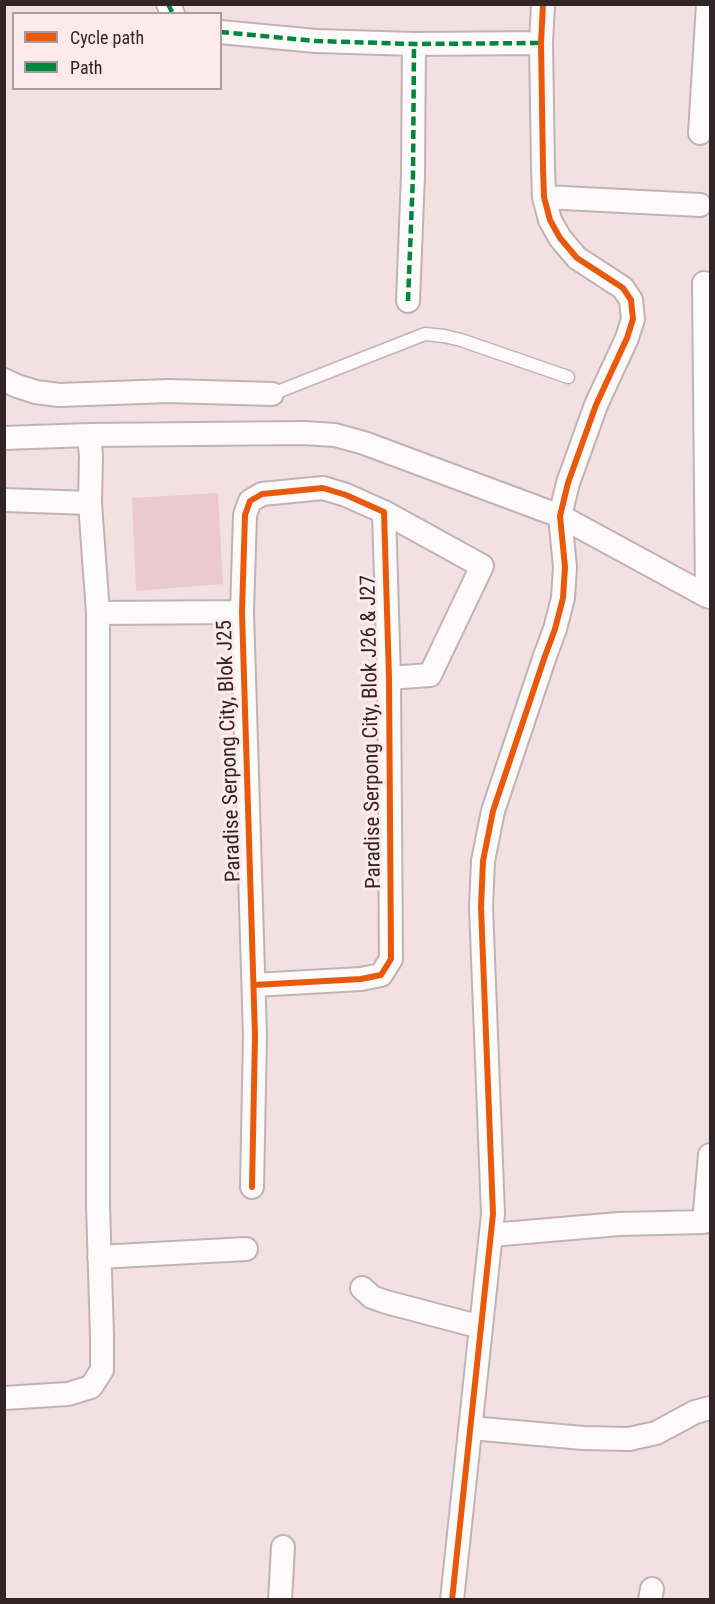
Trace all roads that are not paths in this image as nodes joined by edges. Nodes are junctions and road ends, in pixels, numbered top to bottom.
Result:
1 (543, 4) edge
2 (708, 4) edge
3 (222, 32) edge
4 (541, 43) junction
5 (414, 44) junction
6 (700, 133) dead end
7 (544, 197) junction
8 (700, 205) dead end
9 (704, 283) dead end
10 (408, 301) dead end
11 (568, 377) dead end
12 (4, 380) edge
13 (272, 394) joint
14 (89, 435) junction
15 (4, 438) edge
16 (4, 500) edge
17 (90, 503) junction
18 (384, 513) junction
19 (245, 515) joint
20 (560, 516) junction
21 (709, 596) edge
22 (242, 612) junction
23 (98, 613) junction
24 (389, 678) junction
25 (254, 985) junction
26 (711, 1155) edge
27 (252, 1187) dead end
28 (491, 1235) junction
29 (246, 1249) dead end
30 (99, 1257) junction
31 (362, 1288) dead end
32 (481, 1327) junction
33 (4, 1398) edge
34 (711, 1408) edge
35 (471, 1428) junction
36 (283, 1547) dead end
37 (280, 1599) edge
38 (452, 1599) edge

1 - 4 street
2 - 6 street
3 - 5 street
4 - 5 street
4 - 7 street
5 - 10 street
7 - 8 street
7 - 20 street
9 - 21 street
11 - 13 lane
12 - 13 street
14 - 15 street
14 - 17 street
14 - 20 street
16 - 17 street
17 - 23 street
18 - 19 street, Paradise Serpong City, Blok J26 & J27
18 - 24 street, Paradise Serpong City, Blok J26 & J27
18 - 24 street, Paradise Serpong City, Blok J26 & J27
19 - 22 street, Paradise Serpong City, Blok J25
20 - 21 street
20 - 28 street
22 - 23 street
22 - 25 street, Paradise Serpong City, Blok J25
23 - 30 street
24 - 25 street, Paradise Serpong City, Blok J26 & J27
25 - 27 street, Paradise Serpong City, Blok J25
26 - 28 street
28 - 32 street
29 - 30 street
30 - 33 street
31 - 32 street
32 - 35 street
34 - 35 street
35 - 38 street
36 - 37 street

